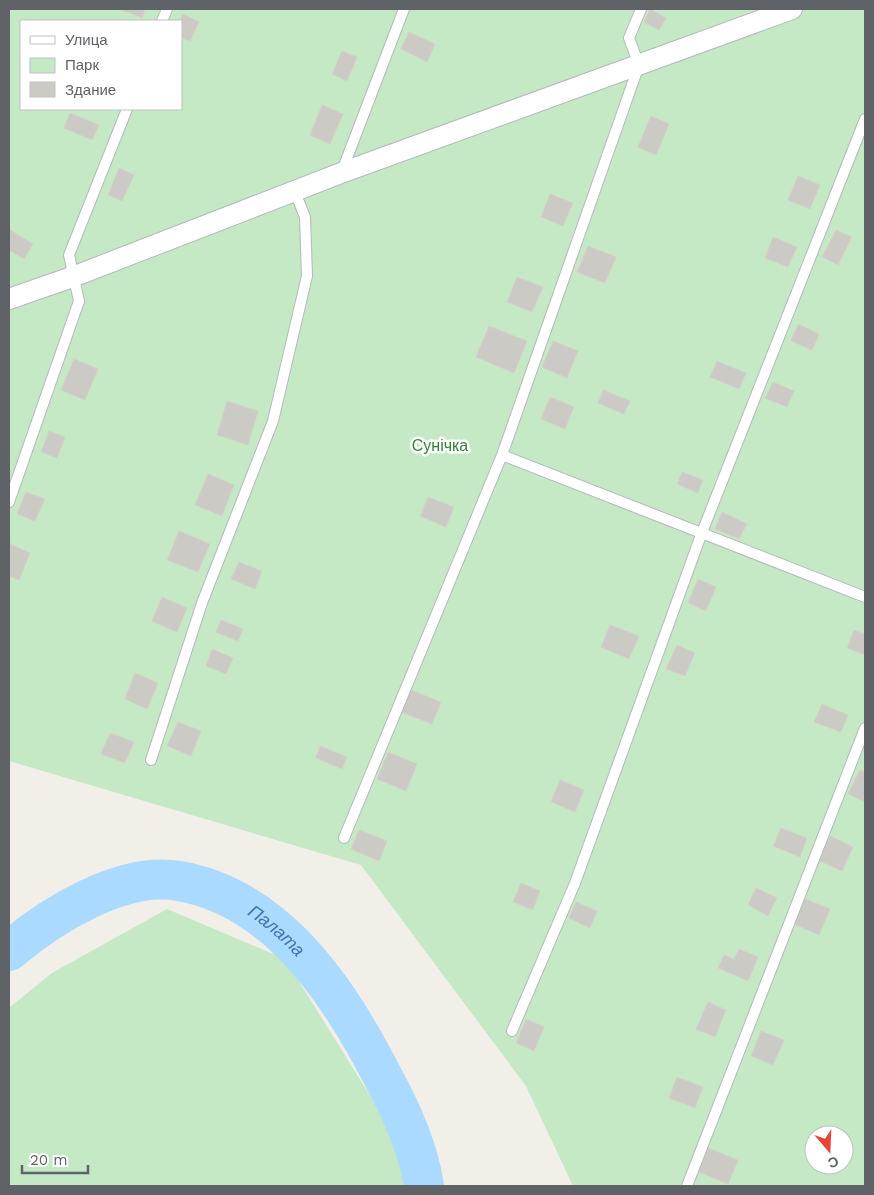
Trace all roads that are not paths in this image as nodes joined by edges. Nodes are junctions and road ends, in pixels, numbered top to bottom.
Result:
1 (404, 9) edge
2 (640, 9) edge
3 (792, 9) edge
4 (639, 65) junction
5 (127, 110) edge
6 (865, 119) edge
7 (341, 173) junction
8 (295, 192) junction
9 (75, 276) junction
10 (9, 299) edge
11 (502, 455) junction
12 (9, 502) edge
13 (701, 535) junction
14 (865, 597) edge
15 (865, 728) edge
16 (150, 760) dead end
17 (344, 838) dead end
18 (512, 1031) dead end
19 (686, 1186) edge

1 - 7 lane
2 - 4 lane
3 - 4 street
4 - 7 street
4 - 11 lane
5 - 9 lane
6 - 13 lane
7 - 8 street
8 - 9 street
8 - 16 lane
9 - 10 street
9 - 12 lane
11 - 13 lane
11 - 17 lane
13 - 14 lane
13 - 18 lane
15 - 19 lane

